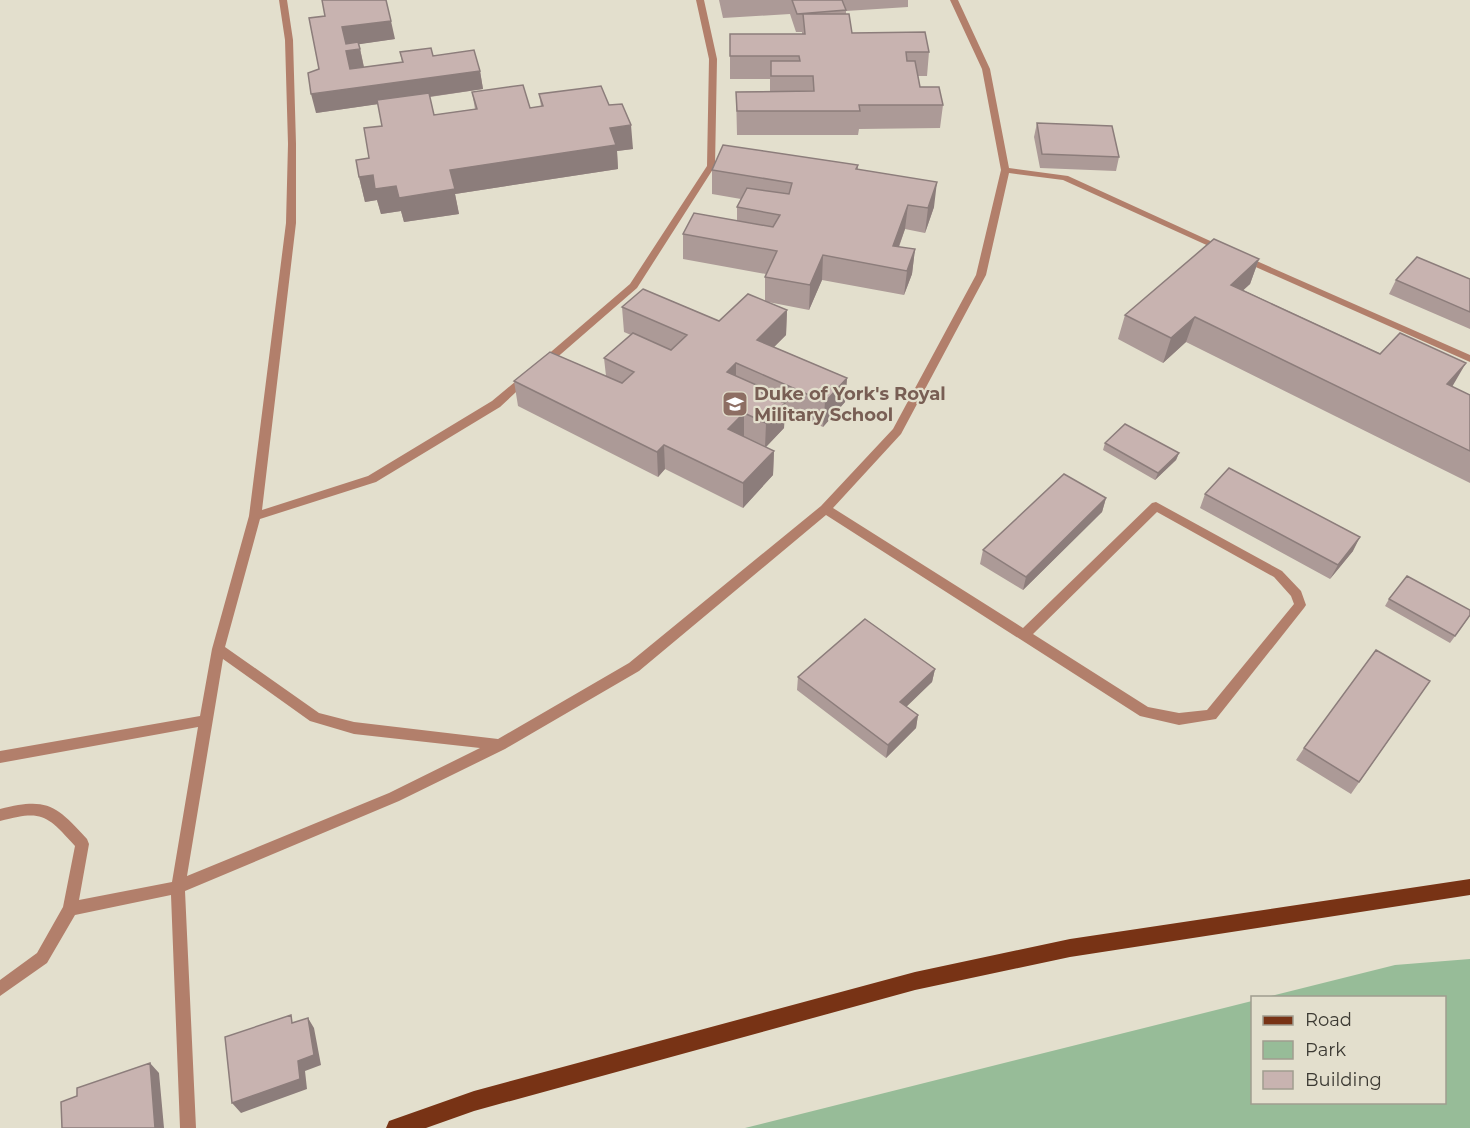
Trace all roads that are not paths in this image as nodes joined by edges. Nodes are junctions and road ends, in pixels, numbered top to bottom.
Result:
1 (283, 0) edge
2 (700, 0) edge
3 (954, 0) edge
4 (1005, 170) junction
5 (1470, 359) edge
6 (825, 509) junction
7 (255, 516) junction
8 (1024, 635) junction
9 (218, 649) junction
10 (206, 720) junction
11 (500, 745) junction
12 (0, 757) edge
13 (0, 815) edge
14 (178, 887) junction
15 (1470, 887) edge
16 (70, 909) junction
17 (0, 989) edge
18 (188, 1128) edge
19 (396, 1128) edge

1 - 7 lane
2 - 7 lane
3 - 4 lane
4 - 5 lane
4 - 6 lane
6 - 8 lane
6 - 11 lane
7 - 9 lane
8 - 8 lane
9 - 10 lane
9 - 11 lane
10 - 12 lane
10 - 14 lane
11 - 14 lane
13 - 16 lane
14 - 16 lane
14 - 18 lane
15 - 19 main road
16 - 17 lane

